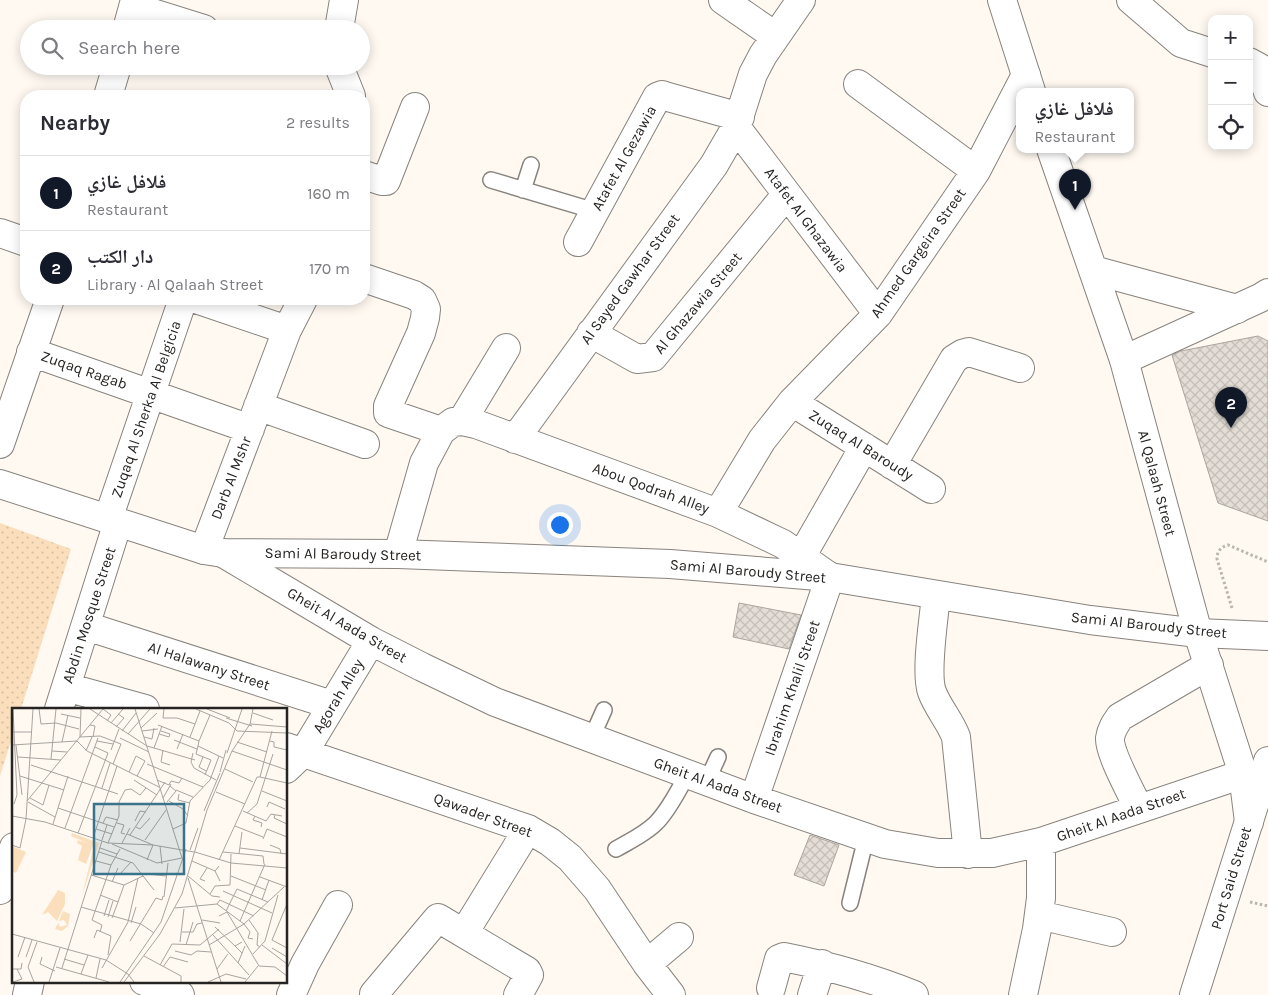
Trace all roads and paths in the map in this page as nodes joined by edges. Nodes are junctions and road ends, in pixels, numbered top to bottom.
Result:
1 (344, 0) edge
2 (723, 0) edge
3 (801, 0) edge
4 (1002, 0) edge
5 (1131, 0) edge
6 (132, 12) edge
7 (166, 20) edge
8 (341, 20) edge
9 (776, 36) junction
10 (1208, 52) edge
11 (1253, 64) edge
12 (114, 75) edge
13 (343, 75) edge
14 (1028, 83) edge
15 (858, 84) dead end
16 (110, 90) edge
17 (349, 90) edge
18 (1268, 92) edge
19 (1016, 103) edge
20 (415, 107) dead end
21 (738, 122) junction
22 (1052, 153) edge
23 (531, 165) dead end
24 (976, 171) junction
25 (370, 177) edge
26 (491, 180) dead end
27 (523, 190) junction
28 (786, 195) junction
29 (594, 211) junction
30 (0, 233) edge
31 (20, 240) edge
32 (578, 242) dead end
33 (1093, 270) junction
34 (370, 280) edge
35 (1268, 293) edge
36 (48, 305) edge
37 (181, 305) edge
38 (214, 305) edge
39 (300, 305) edge
40 (1236, 309) junction
41 (878, 314) junction
42 (287, 330) junction
43 (591, 333) junction
44 (506, 348) dead end
45 (31, 352) junction
46 (1124, 360) junction
47 (1020, 368) dead end
48 (152, 393) junction
49 (792, 402) junction
50 (254, 418) junction
51 (452, 426) junction
52 (514, 439) junction
53 (0, 444) edge
54 (366, 444) dead end
55 (864, 447) junction
56 (892, 465) junction
57 (0, 484) edge
58 (930, 489) dead end
59 (718, 512) junction
60 (113, 520) junction
61 (213, 552) junction
62 (398, 554) junction
63 (801, 556) junction
64 (1268, 562) edge
65 (830, 577) junction
66 (936, 595) junction
67 (1235, 615) dead end
68 (86, 626) junction
69 (1198, 633) junction
70 (1268, 636) edge
71 (372, 641) junction
72 (1209, 665) junction
73 (62, 698) edge
74 (332, 706) junction
75 (137, 708) edge
76 (604, 710) dead end
77 (592, 737) junction
78 (292, 756) edge
79 (1268, 761) edge
80 (704, 770) junction
81 (1243, 774) junction
82 (754, 799) junction
83 (1139, 809) junction
84 (1249, 822) junction
85 (528, 829) junction
86 (866, 838) junction
87 (1041, 842) junction
88 (616, 849) dead end
89 (12, 853) edge
90 (968, 854) junction
91 (0, 890) edge
92 (850, 903) dead end
93 (338, 905) dead end
94 (1039, 915) junction
95 (1112, 932) dead end
96 (464, 933) junction
97 (679, 937) dead end
98 (647, 964) junction
99 (822, 964) junction
100 (30, 982) edge
101 (147, 982) edge
102 (194, 982) edge
103 (771, 988) dead end
104 (374, 994) edge
105 (27, 995) edge
106 (180, 995) edge
107 (189, 995) edge
108 (291, 995) edge
109 (518, 995) edge
110 (671, 995) edge
111 (812, 995) edge
112 (914, 995) edge
113 (1022, 995) edge
114 (1194, 995) edge

1 - 8 street
2 - 9 street
3 - 9 street, Al Sayed Gawhar Street
4 - 14 street
5 - 10 street
6 - 7 street
9 - 21 street, Al Sayed Gawhar Street
11 - 18 street
12 - 16 street
13 - 17 street
15 - 24 street
19 - 24 street, Ahmed Gargeira Street
20 - 25 street
21 - 28 street, Atafet Al Ghazawia
21 - 29 street, Atafet Al Gezawia
21 - 43 street, Al Sayed Gawhar Street
22 - 33 street, Al Qalaah Street
23 - 27 lane
24 - 41 street, Ahmed Gargeira Street
26 - 27 lane
27 - 29 lane
28 - 41 street, Atafet Al Ghazawia
28 - 43 street, Al Ghazawia Street
29 - 32 street, Atafet Al Gezawia
30 - 31 street
33 - 40 street
33 - 46 street, Al Qalaah Street
34 - 51 street, Abou Qodrah Alley
35 - 40 street
36 - 45 street
37 - 48 street, Zuqaq Al Sherka Al Belgicia
38 - 42 street
39 - 42 street, Darb Al Mshr
40 - 46 street
41 - 49 street, Ahmed Gargeira Street
42 - 50 street, Darb Al Mshr
43 - 52 street, Al Sayed Gawhar Street
44 - 51 street
45 - 48 street, Zuqaq Ragab
45 - 53 street
46 - 69 street, Al Qalaah Street
47 - 56 street
48 - 50 street, Zuqaq Ragab
48 - 60 street, Zuqaq Al Sherka Al Belgicia
49 - 55 street, Zuqaq Al Baroudy
49 - 59 street, Ahmed Gargeira Street
50 - 54 street
50 - 61 street, Darb Al Mshr
51 - 52 street, Abou Qodrah Alley
51 - 62 street
52 - 59 street, Abou Qodrah Alley
55 - 56 street, Zuqaq Al Baroudy
55 - 63 street
56 - 58 street, Zuqaq Al Baroudy
57 - 60 street
59 - 63 street, Abou Qodrah Alley
60 - 61 street
60 - 68 street, Abdin Mosque Street
61 - 62 street, Sami Al Baroudy Street
61 - 71 street, Gheit Al Aada Street
62 - 65 street, Sami Al Baroudy Street
63 - 65 street, Abou Qodrah Alley
64 - 67 path
65 - 66 street, Sami Al Baroudy Street
65 - 82 street, Ibrahim Khalil Street
66 - 69 street, Sami Al Baroudy Street
66 - 90 street
68 - 73 street, Abdin Mosque Street
68 - 74 street, Al Halawany Street
69 - 70 street, Sami Al Baroudy Street
69 - 72 street, Al Qalaah Street
71 - 74 street, Agorah Alley
71 - 77 street, Gheit Al Aada Street
72 - 81 street, Al Qalaah Street
72 - 83 street
73 - 75 street
74 - 78 street, Agorah Alley
76 - 77 lane
77 - 80 street, Gheit Al Aada Street
78 - 85 street, Qawader Street
79 - 84 street, Port Said Street
80 - 82 street, Gheit Al Aada Street
80 - 88 lane
81 - 83 street, Gheit Al Aada Street
81 - 84 street, Al Qalaah Street
82 - 86 street, Gheit Al Aada Street
83 - 87 street, Gheit Al Aada Street
84 - 114 street, Port Said Street
85 - 96 street
85 - 98 street, Qawader Street
86 - 90 street, Gheit Al Aada Street
86 - 92 lane
87 - 90 street, Gheit Al Aada Street
87 - 94 street
89 - 91 street
93 - 108 street
94 - 95 street
94 - 113 street
96 - 104 street
96 - 109 street
97 - 98 street
98 - 110 street, Qawader Street
99 - 103 street
99 - 111 street
99 - 112 street
100 - 105 street
101 - 106 street
102 - 107 street

